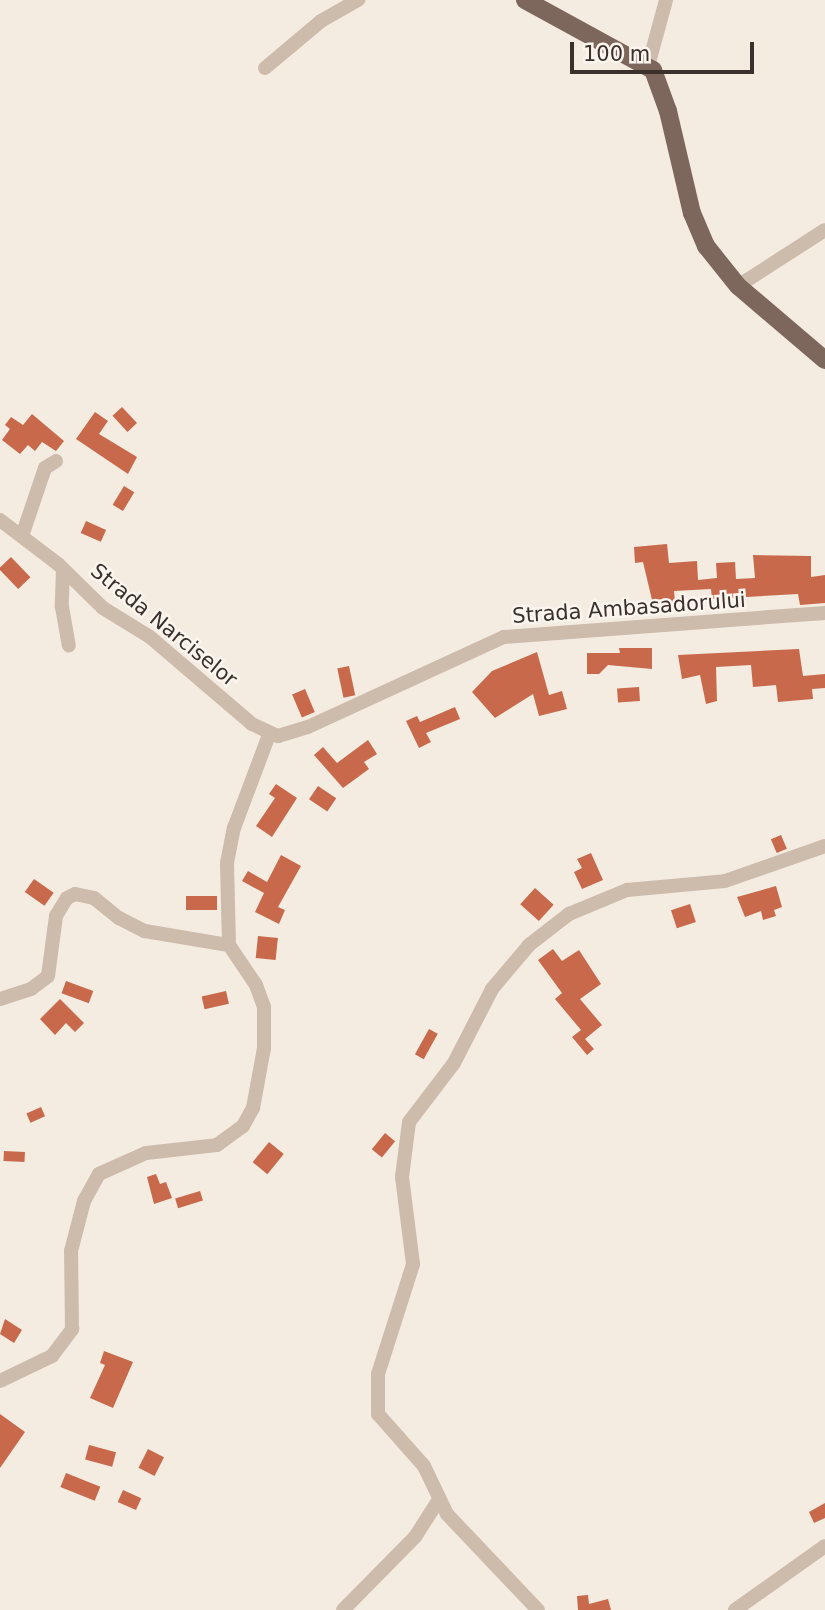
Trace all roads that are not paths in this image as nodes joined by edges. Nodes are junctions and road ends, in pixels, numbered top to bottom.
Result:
1 (358, 0) edge
2 (525, 0) edge
3 (666, 0) edge
4 (648, 66) junction
5 (265, 68) dead end
6 (825, 230) edge
7 (738, 286) junction
8 (825, 360) edge
9 (56, 461) dead end
10 (0, 520) edge
11 (22, 536) junction
12 (63, 569) junction
13 (825, 613) edge
14 (69, 645) dead end
15 (270, 735) junction
16 (825, 846) edge
17 (229, 945) junction
18 (0, 999) edge
19 (0, 1381) edge
20 (438, 1501) junction
21 (825, 1546) edge
22 (342, 1610) edge
23 (538, 1610) edge
24 (736, 1610) edge

1 - 5 street
2 - 4 main road
3 - 4 street
4 - 7 main road
6 - 7 street
7 - 8 main road
9 - 11 street
10 - 11 street, Strada Narciselor
11 - 12 street, Strada Narciselor
12 - 14 street
12 - 15 street, Strada Narciselor
13 - 15 street, Strada Ambasadorului
15 - 17 street
16 - 20 street
17 - 18 street
17 - 19 street
20 - 22 street
20 - 23 street
21 - 24 street

